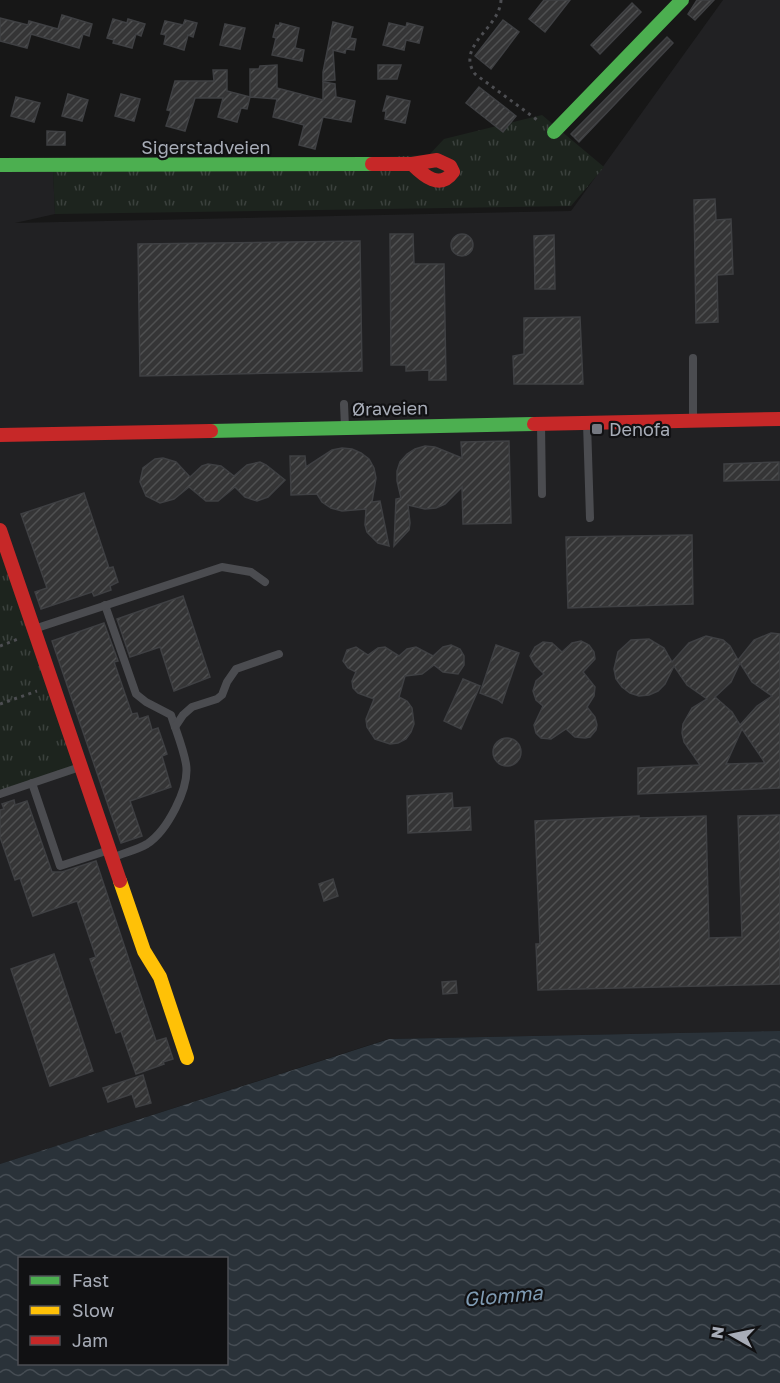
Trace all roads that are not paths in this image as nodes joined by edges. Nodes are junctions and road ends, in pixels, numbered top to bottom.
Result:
1 (681, 0) edge
2 (554, 132) road end
3 (412, 164) dead end
4 (0, 165) edge
5 (693, 358) dead end
6 (344, 404) dead end
7 (780, 419) edge
8 (693, 421) junction
9 (541, 423) junction
10 (586, 423) junction
11 (345, 427) junction
12 (0, 435) edge
13 (542, 494) dead end
14 (590, 518) dead end
15 (0, 530) edge
16 (265, 582) dead end
17 (105, 605) junction
18 (34, 629) junction
19 (279, 654) dead end
20 (175, 727) junction
21 (81, 766) junction
22 (32, 783) junction
23 (0, 794) edge
24 (111, 854) junction
25 (187, 1058) dead end

1 - 2 street
3 - 4 street, Sigerstadveien
5 - 8 lane
6 - 11 lane
7 - 8 street, Øraveien
8 - 10 street, Øraveien
9 - 10 street, Øraveien
9 - 11 street, Øraveien
9 - 13 lane
10 - 14 lane
11 - 12 street, Øraveien
15 - 18 street
16 - 17 lane
17 - 18 lane
17 - 20 lane
18 - 21 street
19 - 20 lane
20 - 24 lane
21 - 22 lane
21 - 24 street
22 - 23 lane
22 - 24 lane
24 - 25 street

